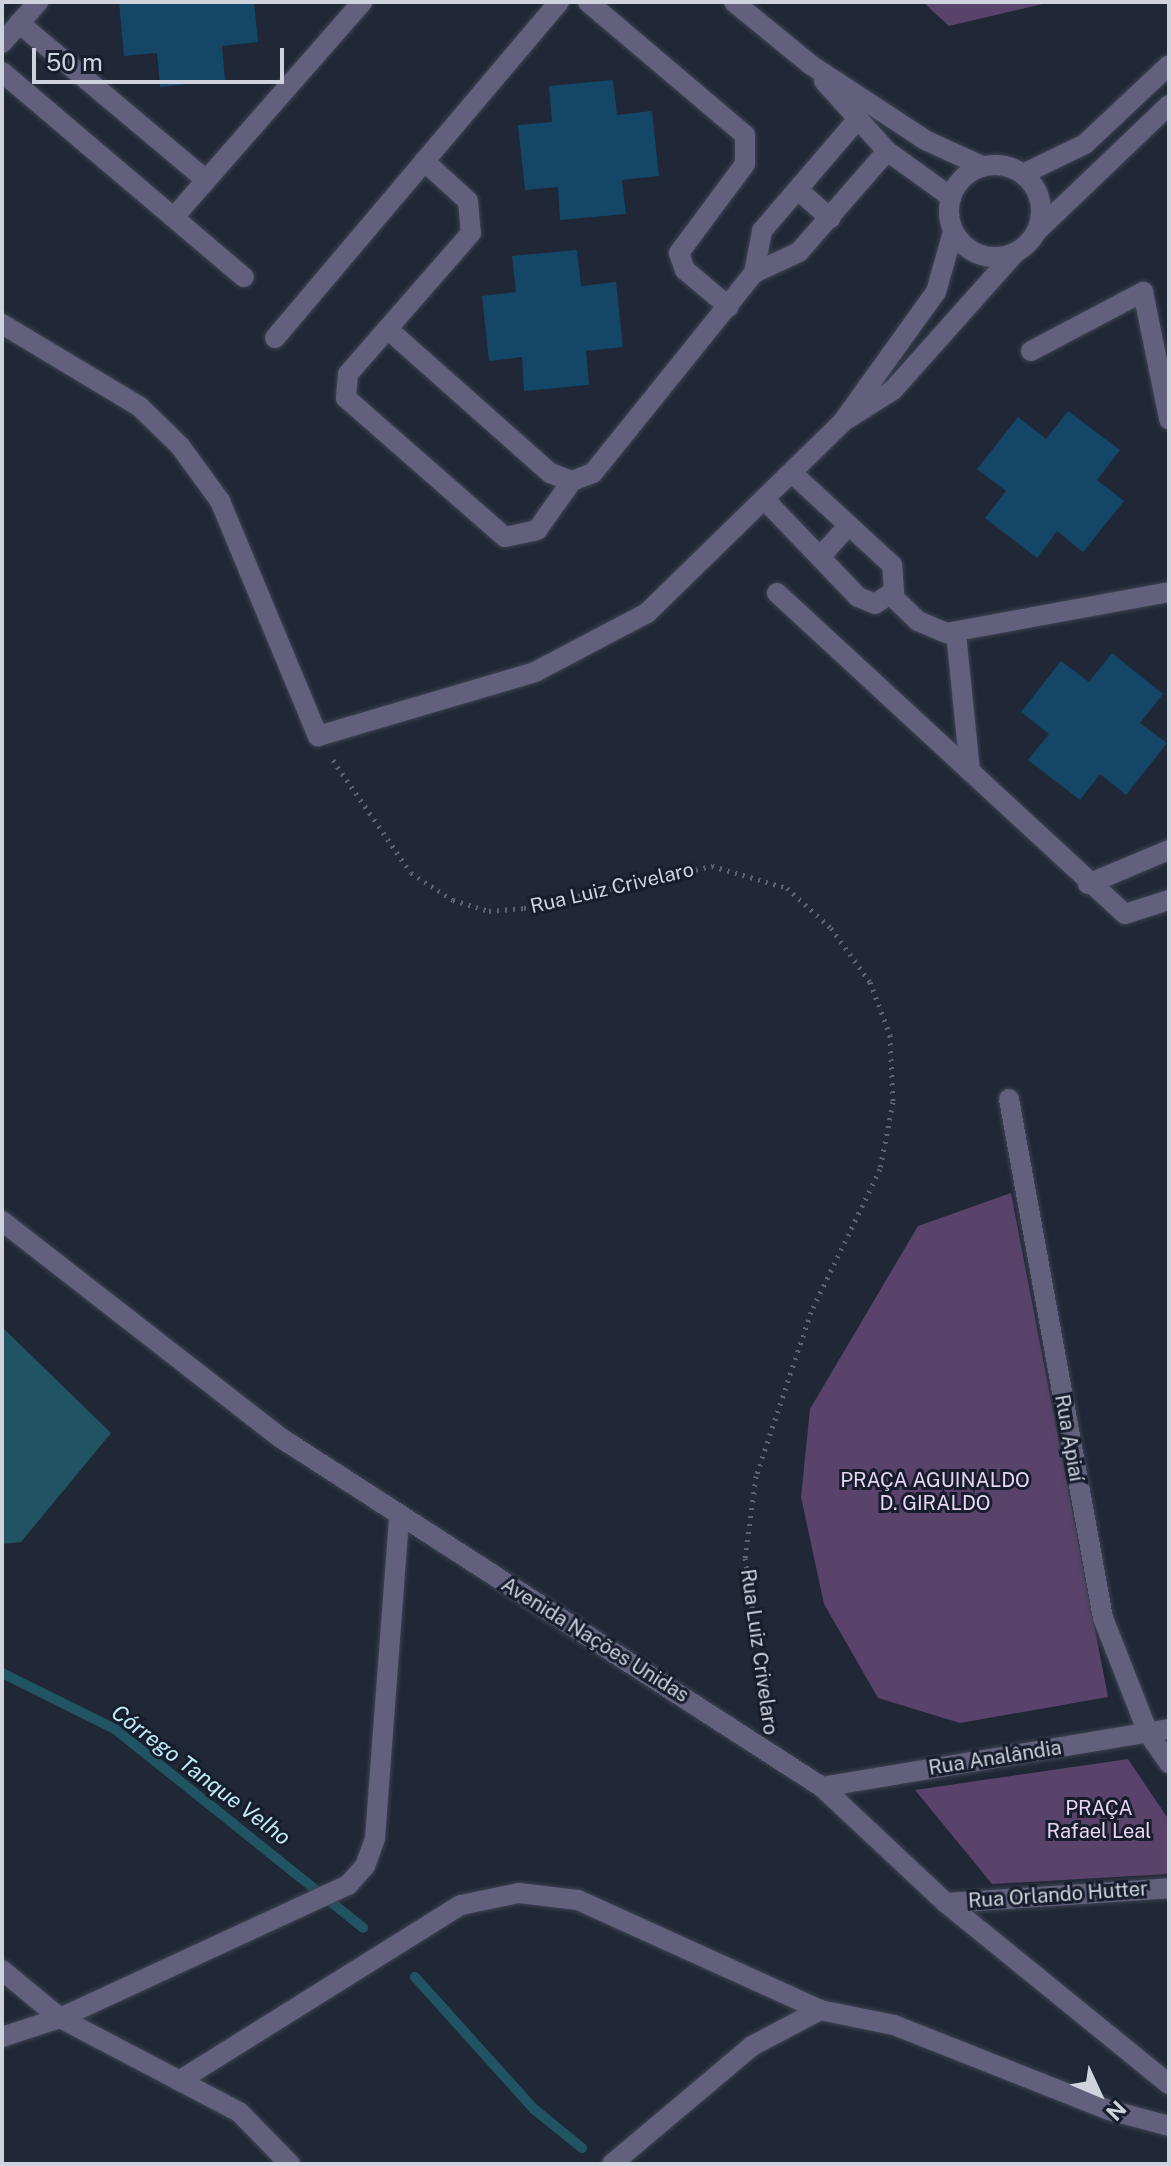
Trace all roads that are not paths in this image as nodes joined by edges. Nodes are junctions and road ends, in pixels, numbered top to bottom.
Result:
1 (38, 2) edge
2 (362, 2) edge
3 (559, 2) edge
4 (588, 2) edge
5 (734, 2) edge
6 (19, 23) junction
7 (2, 43) edge
8 (811, 65) junction
9 (1169, 65) edge
10 (2, 72) edge
11 (1169, 105) edge
12 (857, 120) junction
13 (887, 151) junction
14 (424, 161) junction
15 (982, 166) junction
16 (1023, 174) junction
17 (206, 180) junction
18 (798, 190) junction
19 (951, 197) junction
20 (174, 217) junction
21 (830, 218) junction
22 (953, 232) junction
23 (1036, 232) junction
24 (1015, 253) junction
25 (754, 273) junction
26 (244, 277) dead end
27 (729, 307) junction
28 (2, 324) edge
29 (390, 331) junction
30 (275, 338) dead end
31 (1031, 351) dead end
32 (1169, 419) edge
33 (841, 424) junction
34 (792, 473) junction
35 (572, 481) junction
36 (766, 501) junction
37 (849, 525) junction
38 (820, 557) junction
39 (1169, 592) edge
40 (777, 593) dead end
41 (891, 595) junction
42 (956, 633) junction
43 (970, 771) junction
44 (1169, 850) edge
45 (1088, 884) junction
46 (1169, 900) edge
47 (1009, 1099) dead end
48 (2, 1221) edge
49 (399, 1516) junction
50 (1169, 1729) edge
51 (1148, 1733) junction
52 (1169, 1763) edge
53 (822, 1787) junction
54 (1169, 1888) edge
55 (946, 1903) junction
56 (2, 1970) edge
57 (820, 2010) junction
58 (60, 2018) junction
59 (2, 2037) edge
60 (179, 2081) junction
61 (1169, 2084) edge
62 (1169, 2126) edge
63 (290, 2164) edge
64 (612, 2164) edge

1 - 6 street
2 - 17 street
3 - 14 street
4 - 27 street
5 - 8 street
6 - 7 street
6 - 17 street
8 - 12 street
8 - 15 street
9 - 16 street
10 - 20 street
11 - 23 street
12 - 13 street
12 - 18 street
13 - 19 street
13 - 21 street
14 - 29 street
14 - 30 street
15 - 16 street
15 - 19 street
16 - 23 street
17 - 20 street
18 - 21 street
18 - 25 street
19 - 22 street
20 - 26 street
21 - 25 street
22 - 24 street
22 - 33 street
23 - 24 street
24 - 33 street
25 - 27 street
27 - 35 street
28 - 36 street
29 - 35 street
29 - 35 street
31 - 32 street
33 - 34 street
34 - 36 street
34 - 37 street
36 - 38 street
37 - 38 street
37 - 41 street
38 - 41 street
39 - 42 street
40 - 43 street
41 - 42 street
42 - 43 street
43 - 45 street
44 - 45 street
45 - 46 street
47 - 51 street, Rua Apiaí
48 - 49 street, Avenida Nações Unidas
49 - 53 street, Avenida Nações Unidas
49 - 58 street
50 - 51 street, Rua Analândia
51 - 52 street, Rua Apiaí
51 - 53 street, Rua Analândia
53 - 55 street, Avenida Nações Unidas
54 - 55 street, Rua Orlando Hutter
55 - 61 street, Avenida Nações Unidas
56 - 58 street
57 - 60 street
57 - 62 street
57 - 64 street
58 - 59 street
58 - 60 street
60 - 63 street

